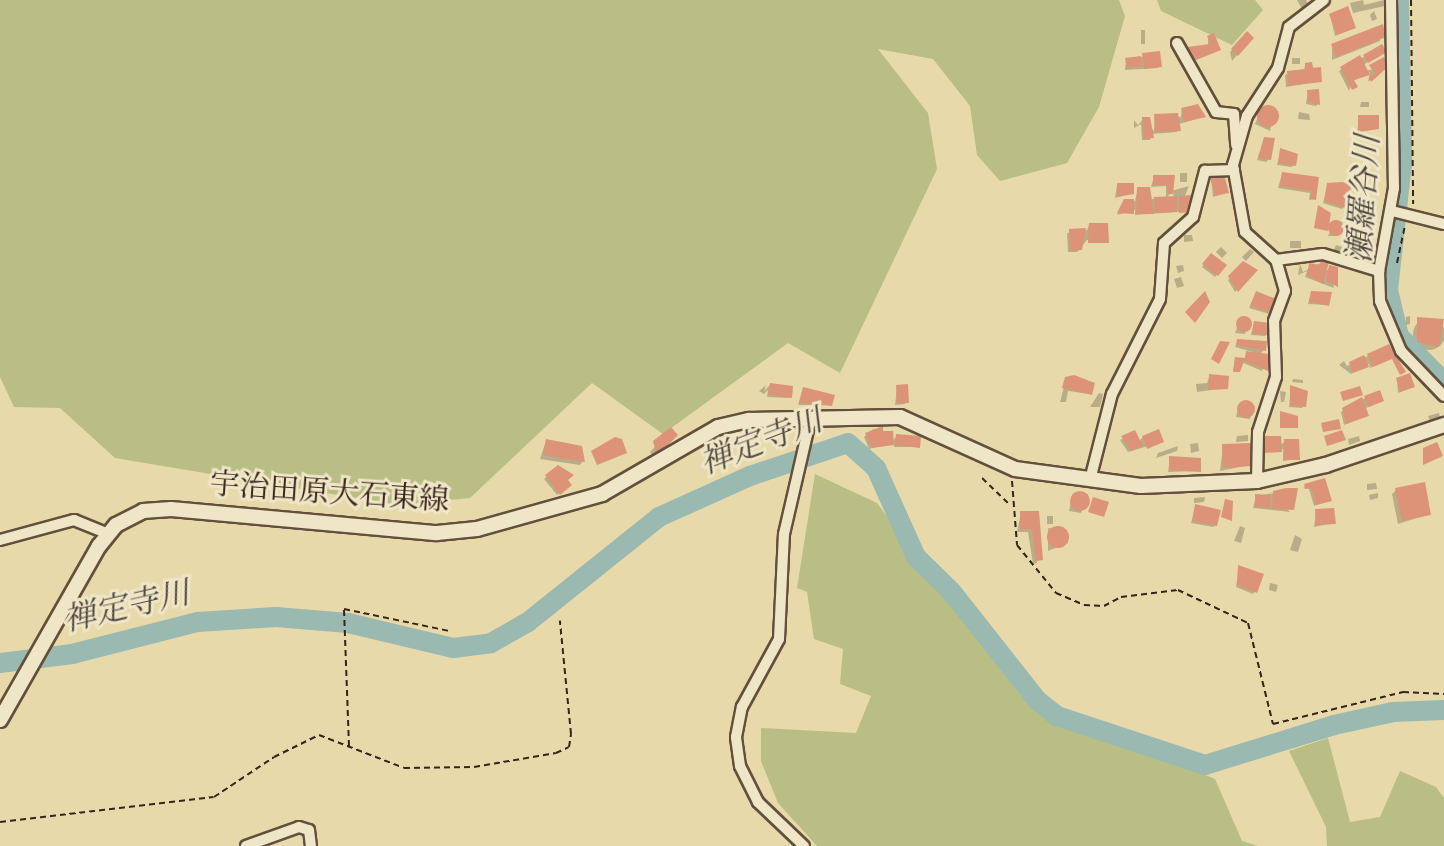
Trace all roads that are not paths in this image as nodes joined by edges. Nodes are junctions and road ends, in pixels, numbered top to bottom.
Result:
1 (1324, 0) edge
2 (1391, 0) edge
3 (1177, 43) dead end
4 (1237, 146) junction
5 (1234, 170) junction
6 (1400, 213) junction
7 (1444, 224) edge
8 (1276, 260) junction
9 (1379, 271) junction
10 (1444, 396) edge
11 (811, 417) junction
12 (1444, 425) edge
13 (1090, 480) junction
14 (1257, 481) junction
15 (108, 534) junction
16 (0, 540) edge
17 (0, 720) edge
18 (246, 846) edge
19 (311, 846) edge
20 (804, 846) edge

1 - 4 street
2 - 6 street
3 - 4 street
4 - 5 street
5 - 8 street
5 - 13 street
6 - 7 street
6 - 9 street
8 - 9 street
8 - 14 street
9 - 10 street
11 - 13 main road, 宇治田原大石東線
11 - 15 main road, 宇治田原大石東線
11 - 20 street
12 - 14 main road, 宇治田原大石東線
13 - 14 main road, 宇治田原大石東線
15 - 16 street
15 - 17 main road, 宇治田原大石東線
18 - 19 street

